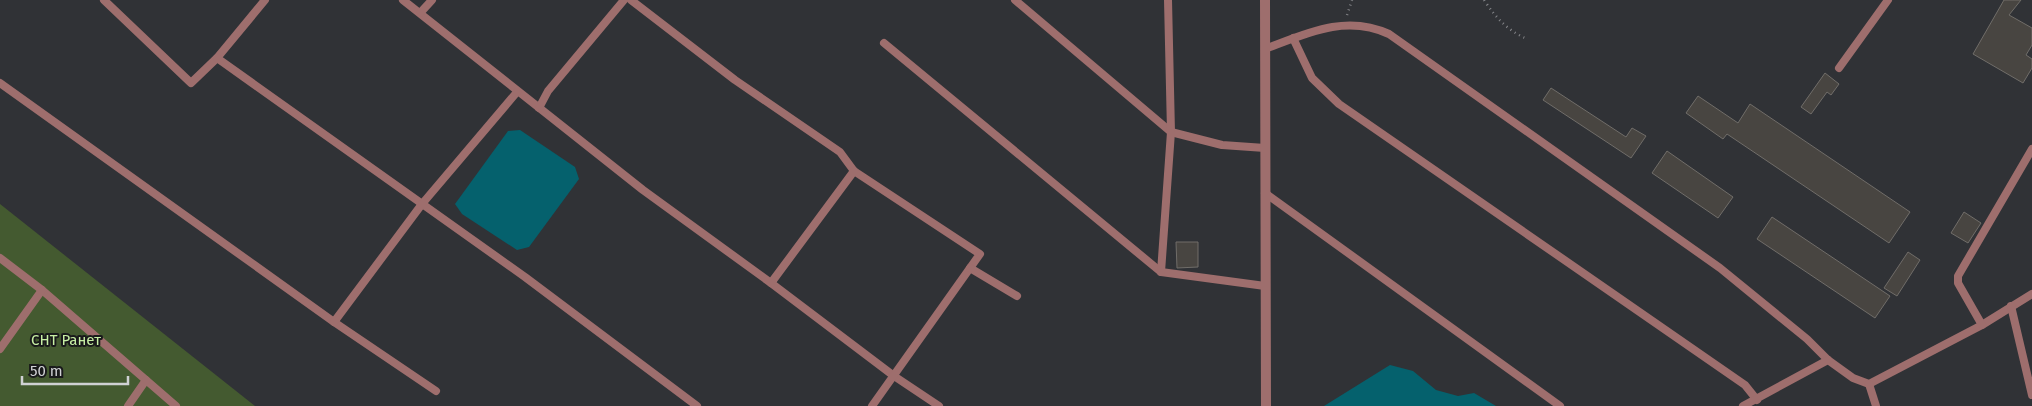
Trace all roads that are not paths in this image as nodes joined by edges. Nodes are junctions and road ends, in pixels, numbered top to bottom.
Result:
1 (104, 0) edge
2 (265, 0) edge
3 (403, 0) edge
4 (432, 0) edge
5 (624, 0) edge
6 (631, 0) edge
7 (1015, 0) edge
8 (1168, 0) edge
9 (1265, 0) edge
10 (1888, 0) edge
11 (421, 12) junction
12 (1293, 38) junction
13 (884, 42) dead end
14 (1265, 49) junction
15 (217, 58) junction
16 (1839, 68) dead end
17 (0, 83) edge
18 (516, 92) junction
19 (539, 108) junction
20 (1171, 132) junction
21 (1265, 148) junction
22 (2032, 149) edge
23 (854, 171) junction
24 (1265, 193) junction
25 (422, 204) junction
26 (0, 258) edge
27 (970, 268) junction
28 (1161, 272) junction
29 (771, 283) junction
30 (1265, 286) junction
31 (42, 290) junction
32 (2032, 294) edge
33 (1017, 296) dead end
34 (2011, 306) junction
35 (334, 322) junction
36 (1982, 325) junction
37 (0, 349) edge
38 (1828, 360) junction
39 (894, 376) junction
40 (146, 380) junction
41 (1869, 384) junction
42 (436, 391) dead end
43 (2032, 395) edge
44 (1757, 400) junction
45 (128, 406) edge
46 (176, 406) edge
47 (697, 406) edge
48 (872, 406) edge
49 (939, 406) edge
50 (1266, 406) edge
51 (1560, 406) edge
52 (1743, 406) edge
53 (1876, 406) edge

1 - 15 lane
2 - 15 lane
3 - 11 lane
4 - 11 lane
5 - 19 lane
6 - 23 lane
7 - 20 lane
8 - 20 lane
9 - 14 street
10 - 16 lane
11 - 18 lane
12 - 14 lane
12 - 38 lane
12 - 44 lane
13 - 28 lane
14 - 21 street
15 - 25 lane
17 - 35 lane
18 - 19 lane
18 - 25 lane
19 - 29 lane
20 - 21 lane
20 - 28 lane
21 - 24 street
22 - 36 lane
23 - 27 lane
23 - 29 lane
24 - 30 street
24 - 51 lane
25 - 35 lane
25 - 47 lane
26 - 31 lane
27 - 33 lane
27 - 39 lane
28 - 30 lane
29 - 39 lane
30 - 50 street
31 - 37 lane
31 - 40 lane
32 - 34 lane
34 - 36 lane
34 - 43 lane
35 - 42 lane
36 - 41 lane
38 - 41 lane
38 - 44 lane
39 - 48 lane
39 - 49 lane
40 - 45 lane
40 - 46 lane
41 - 53 lane
44 - 52 lane

